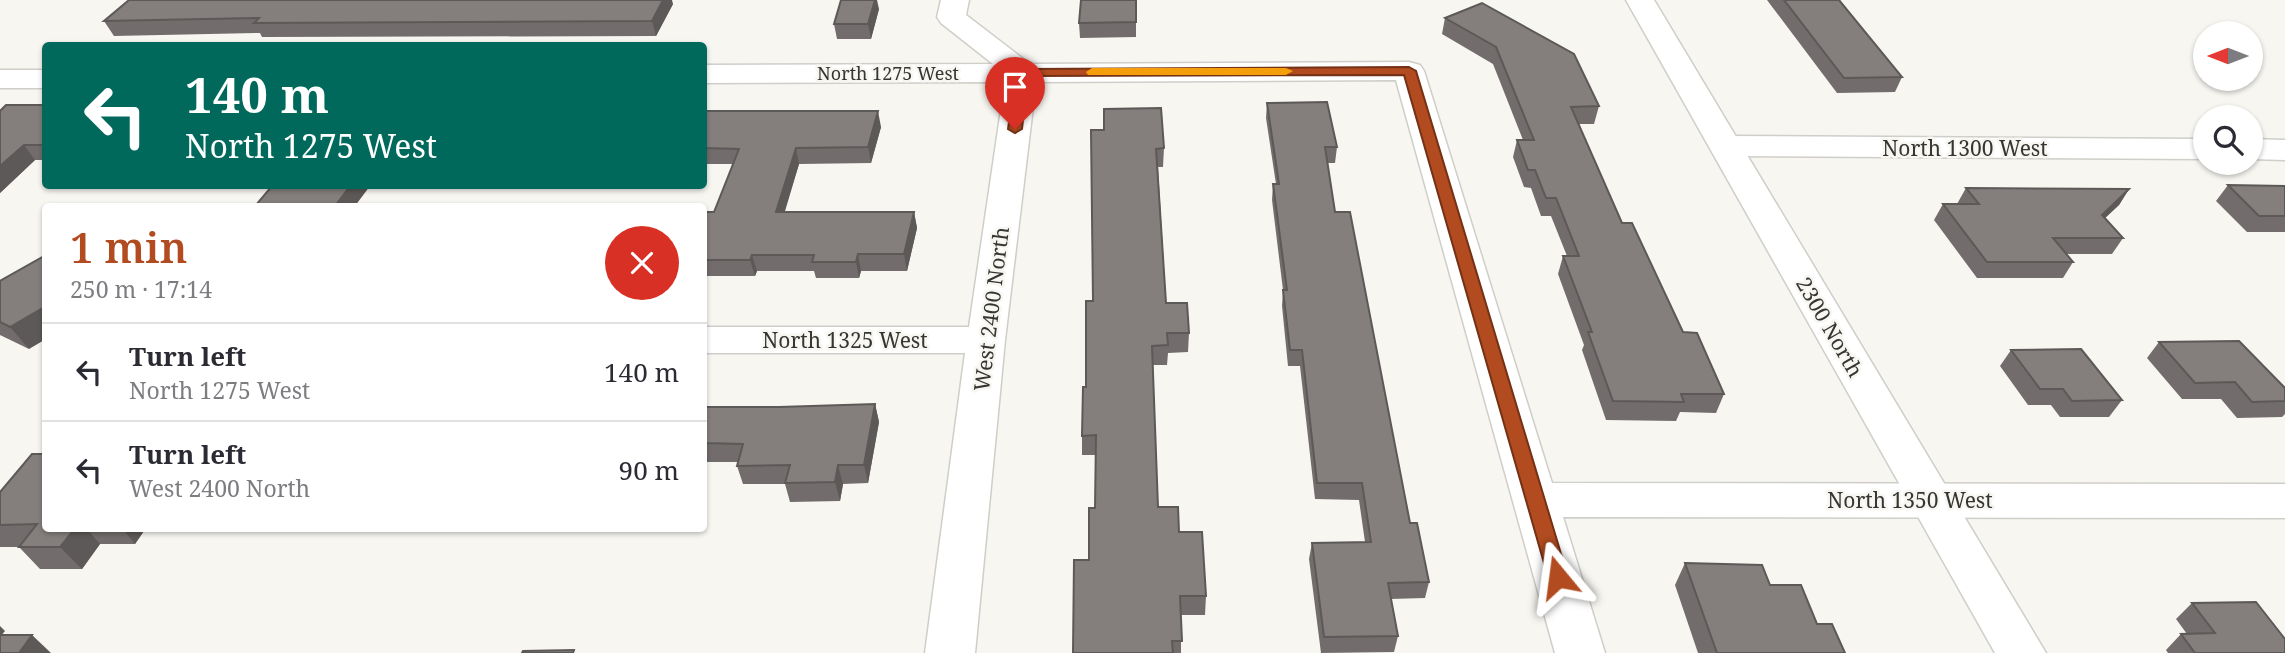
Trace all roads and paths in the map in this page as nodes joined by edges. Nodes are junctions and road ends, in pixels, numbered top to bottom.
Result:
1 (955, 0) edge
2 (1640, 0) edge
3 (1023, 72) junction
4 (707, 74) edge
5 (0, 79) edge
6 (42, 79) edge
7 (1726, 146) junction
8 (2193, 149) edge
9 (2263, 149) edge
10 (2285, 150) edge
11 (707, 340) edge
12 (986, 340) junction
13 (1535, 500) junction
14 (1932, 500) junction
15 (2285, 500) edge
16 (950, 653) edge
17 (1580, 653) edge
18 (2021, 653) edge

1 - 3 street
2 - 7 street, 2300 North
3 - 4 street, North 1275 West
3 - 12 street, West 2400 North
3 - 13 street, North 1275 West
5 - 6 street
7 - 8 street, North 1300 West
7 - 14 street, 2300 North
9 - 10 street
11 - 12 street, North 1325 West
12 - 16 street, West 2400 North
13 - 14 street, North 1350 West
13 - 17 street
14 - 15 street, North 1350 West
14 - 18 street, 2300 North

